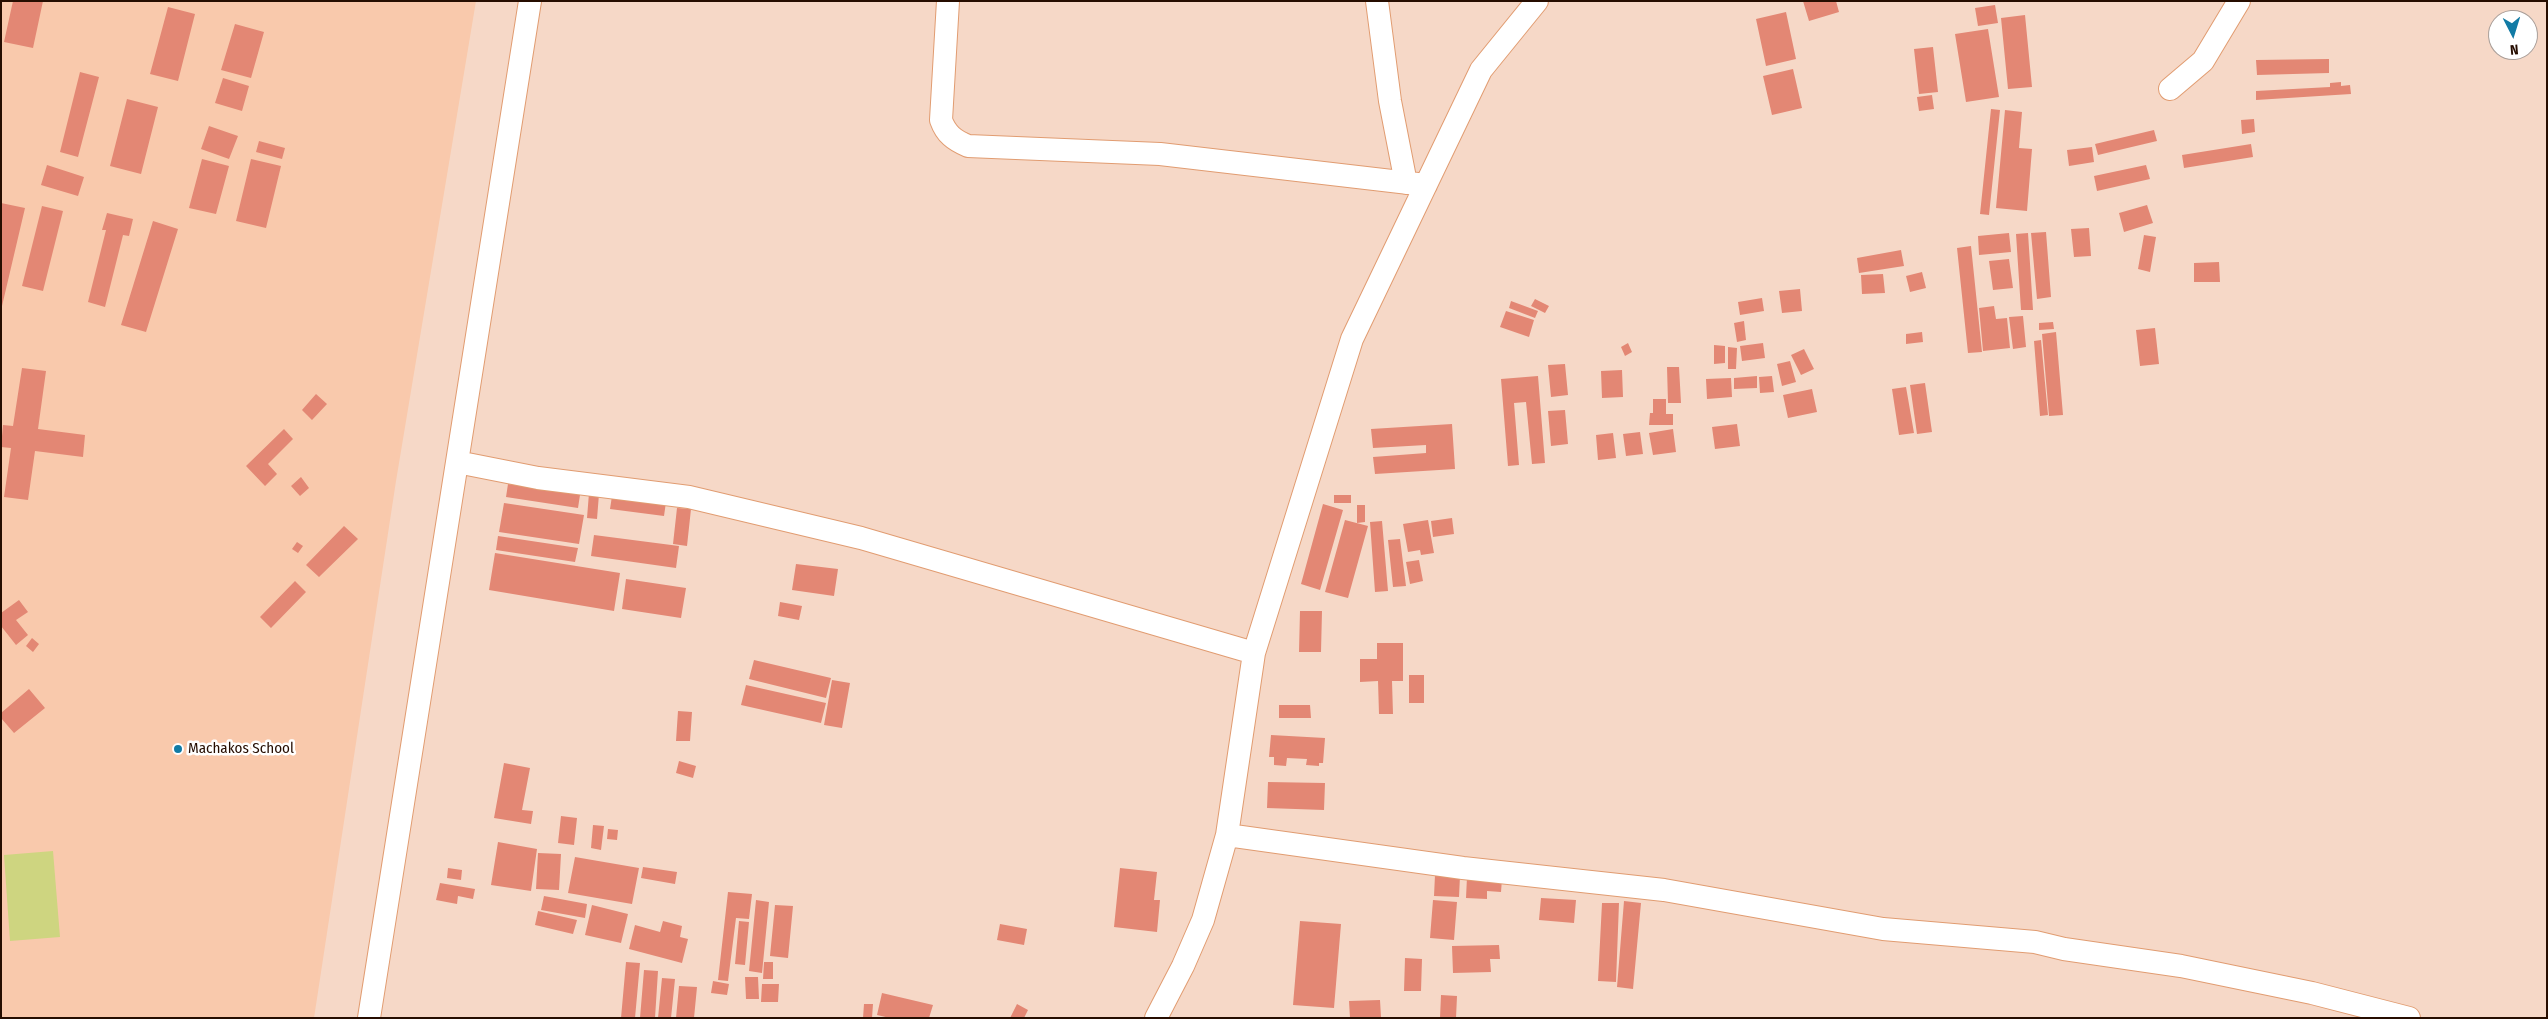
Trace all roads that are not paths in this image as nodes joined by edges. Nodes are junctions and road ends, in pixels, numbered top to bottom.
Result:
1 (530, 1) edge
2 (948, 1) edge
3 (1377, 1) edge
4 (1537, 1) edge
5 (2239, 1) edge
6 (2170, 89) dead end
7 (1416, 184) junction
8 (457, 462) junction
9 (1254, 653) junction
10 (1227, 835) junction
11 (369, 1018) edge
12 (1156, 1018) edge
13 (2409, 1018) edge

1 - 8 street
2 - 7 street
3 - 7 street
4 - 7 street
5 - 6 street
7 - 9 street
8 - 9 street
8 - 11 street
9 - 10 street
10 - 12 street
10 - 13 street

